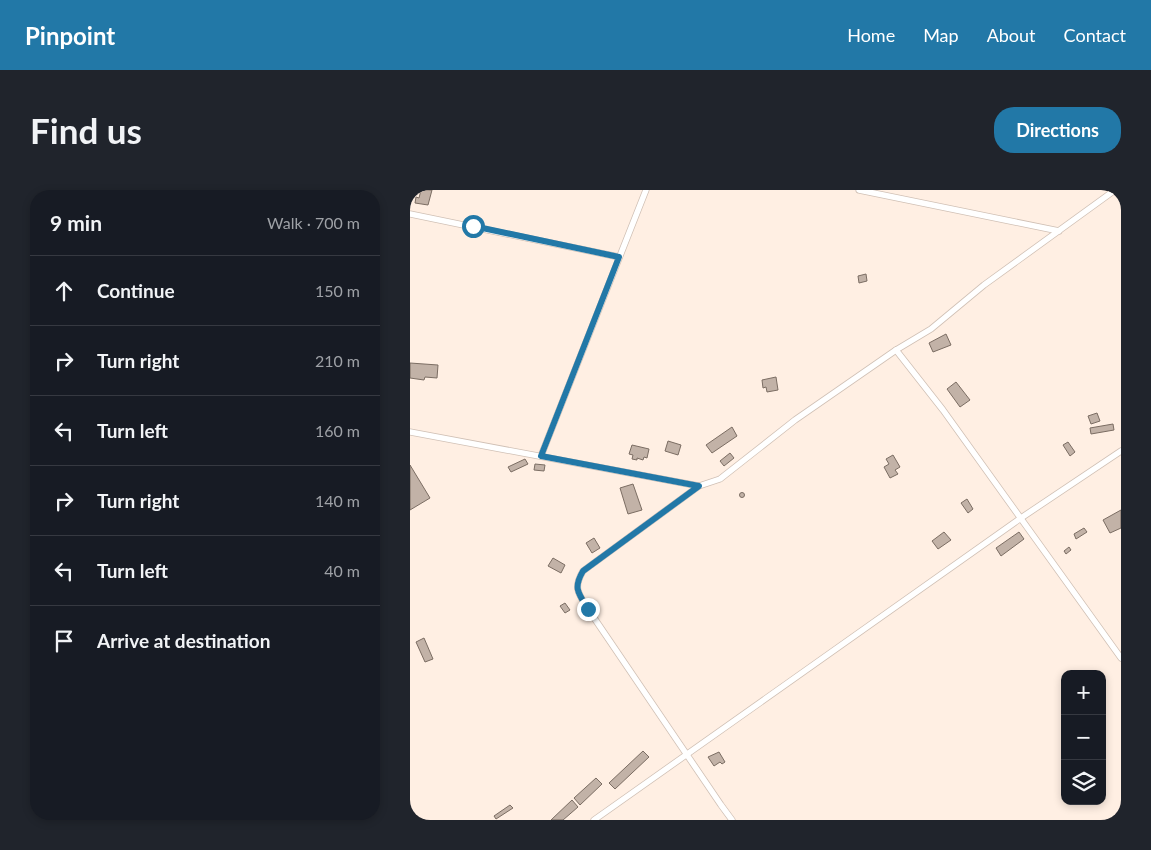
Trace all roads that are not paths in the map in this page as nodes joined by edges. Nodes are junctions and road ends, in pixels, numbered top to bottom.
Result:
1 (413, 190) edge
2 (646, 190) edge
3 (859, 190) edge
4 (1115, 190) edge
5 (410, 196) edge
6 (410, 214) edge
7 (1059, 231) junction
8 (619, 257) junction
9 (896, 350) junction
10 (410, 432) edge
11 (1121, 450) edge
12 (541, 456) junction
13 (699, 486) junction
14 (1021, 518) junction
15 (1121, 658) edge
16 (686, 754) junction
17 (594, 820) edge
18 (732, 820) edge

1 - 5 street
2 - 8 street
3 - 7 street
4 - 7 street
6 - 8 street
7 - 9 street
8 - 12 street
9 - 13 street
9 - 14 street
10 - 12 street
11 - 14 street
12 - 13 street
13 - 16 street
14 - 15 street
14 - 16 street
16 - 17 street
16 - 18 street

